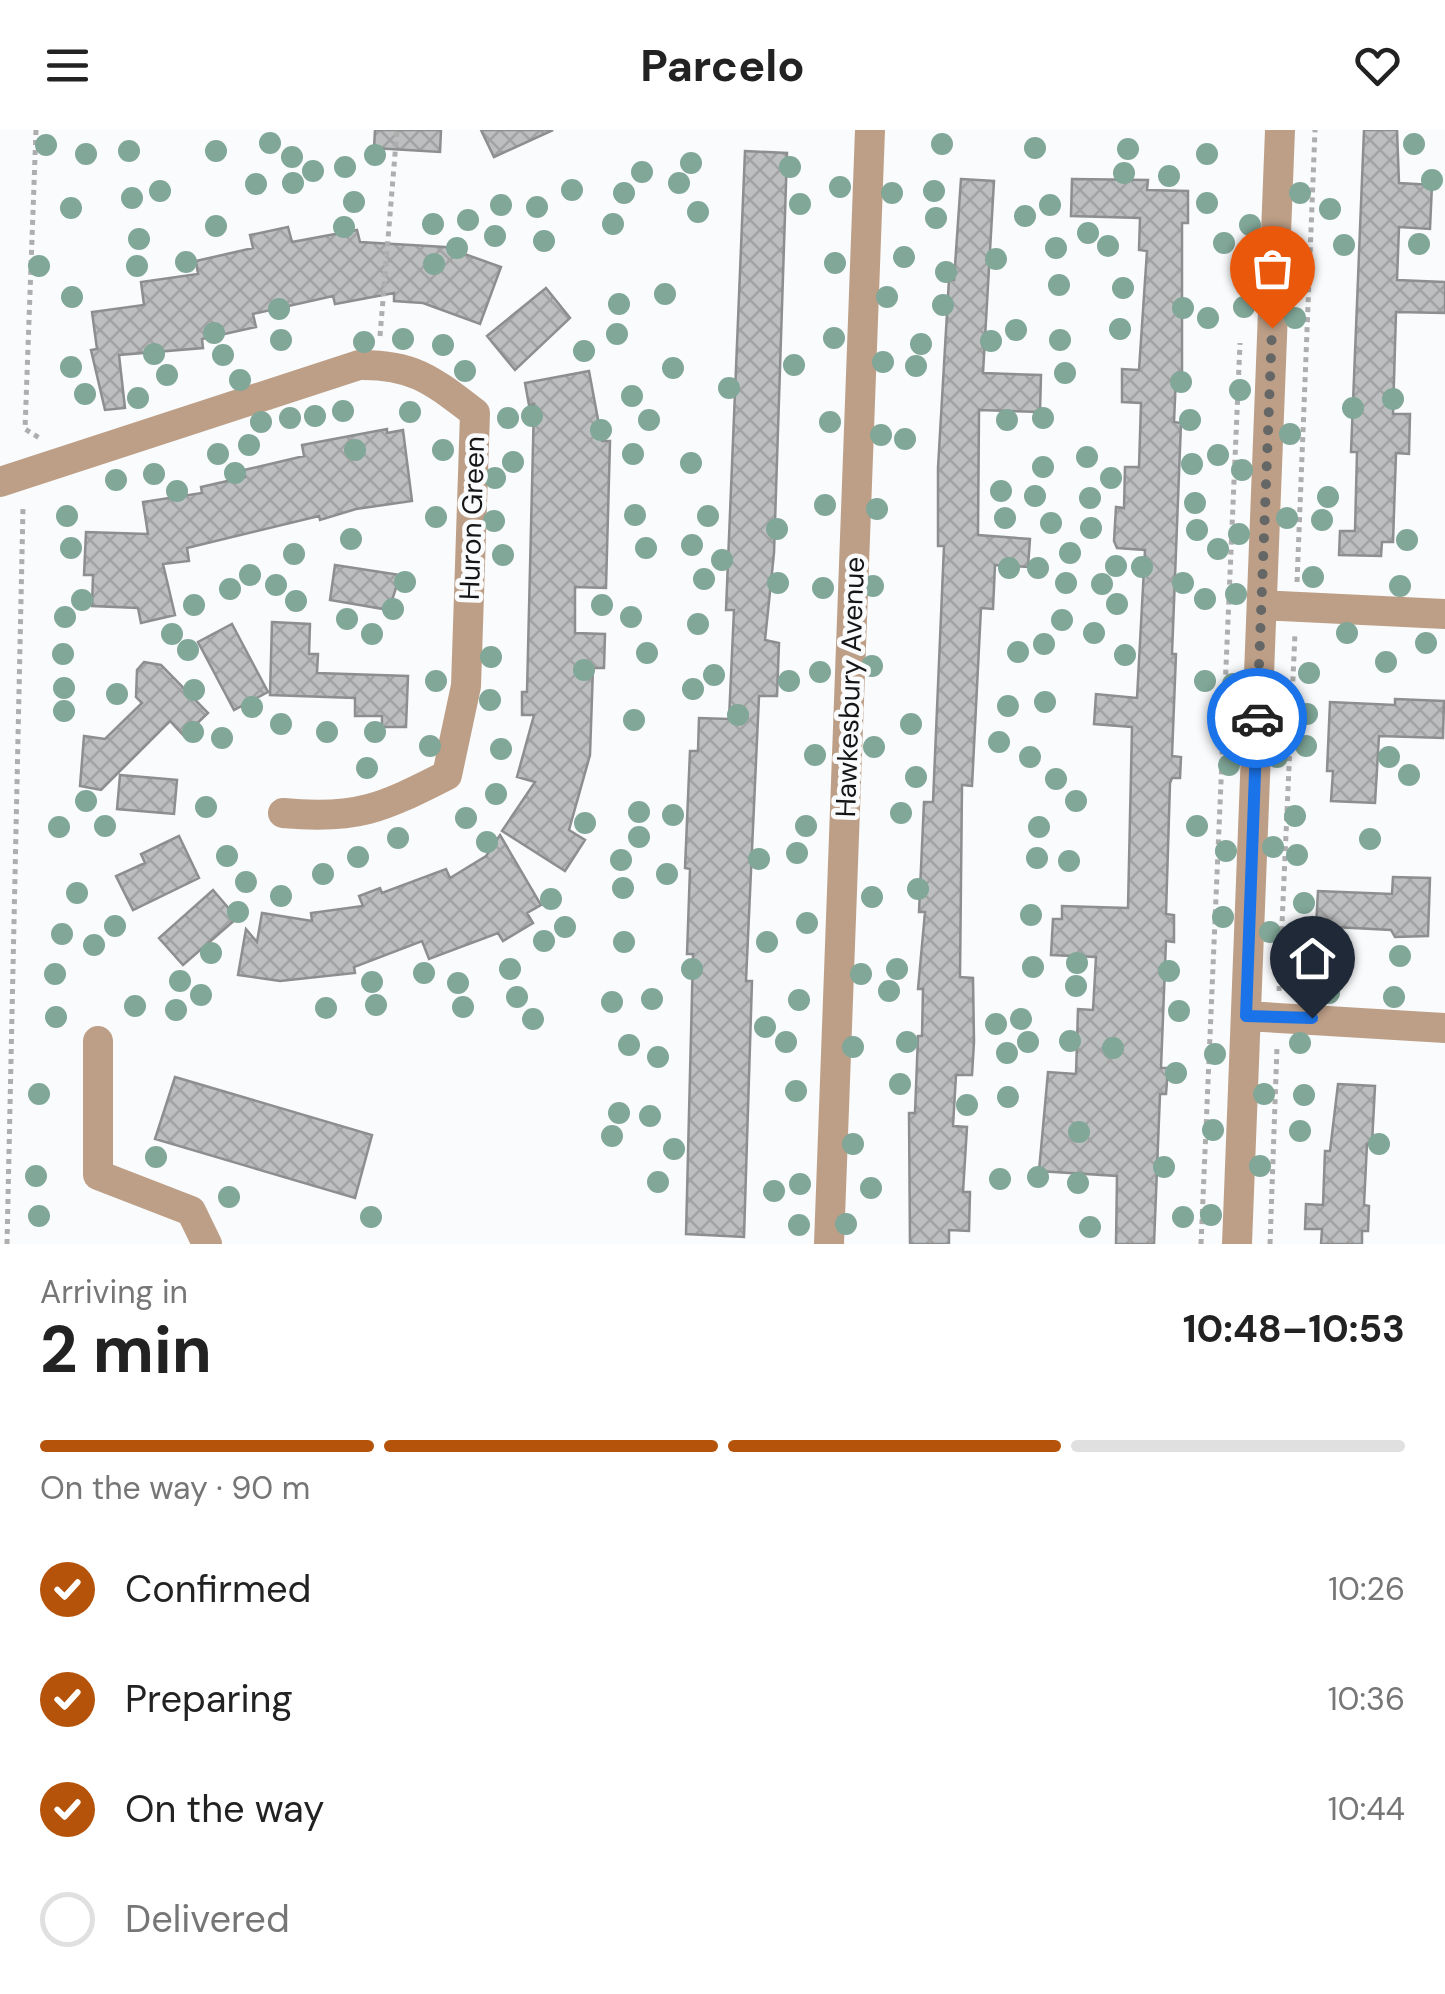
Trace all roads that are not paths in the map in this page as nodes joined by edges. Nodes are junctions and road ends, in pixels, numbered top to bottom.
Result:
1 (870, 130) edge
2 (1280, 130) edge
3 (0, 482) edge
4 (1262, 606) junction
5 (1445, 614) edge
6 (284, 813) dead end
7 (1246, 1016) junction
8 (1445, 1028) edge
9 (98, 1042) dead end
10 (206, 1244) edge
11 (829, 1244) edge
12 (1237, 1244) edge

1 - 11 street, Hawkesbury Avenue
2 - 4 street
3 - 6 street, Huron Green
4 - 5 street
4 - 7 street
7 - 8 street
7 - 12 street
9 - 10 street

